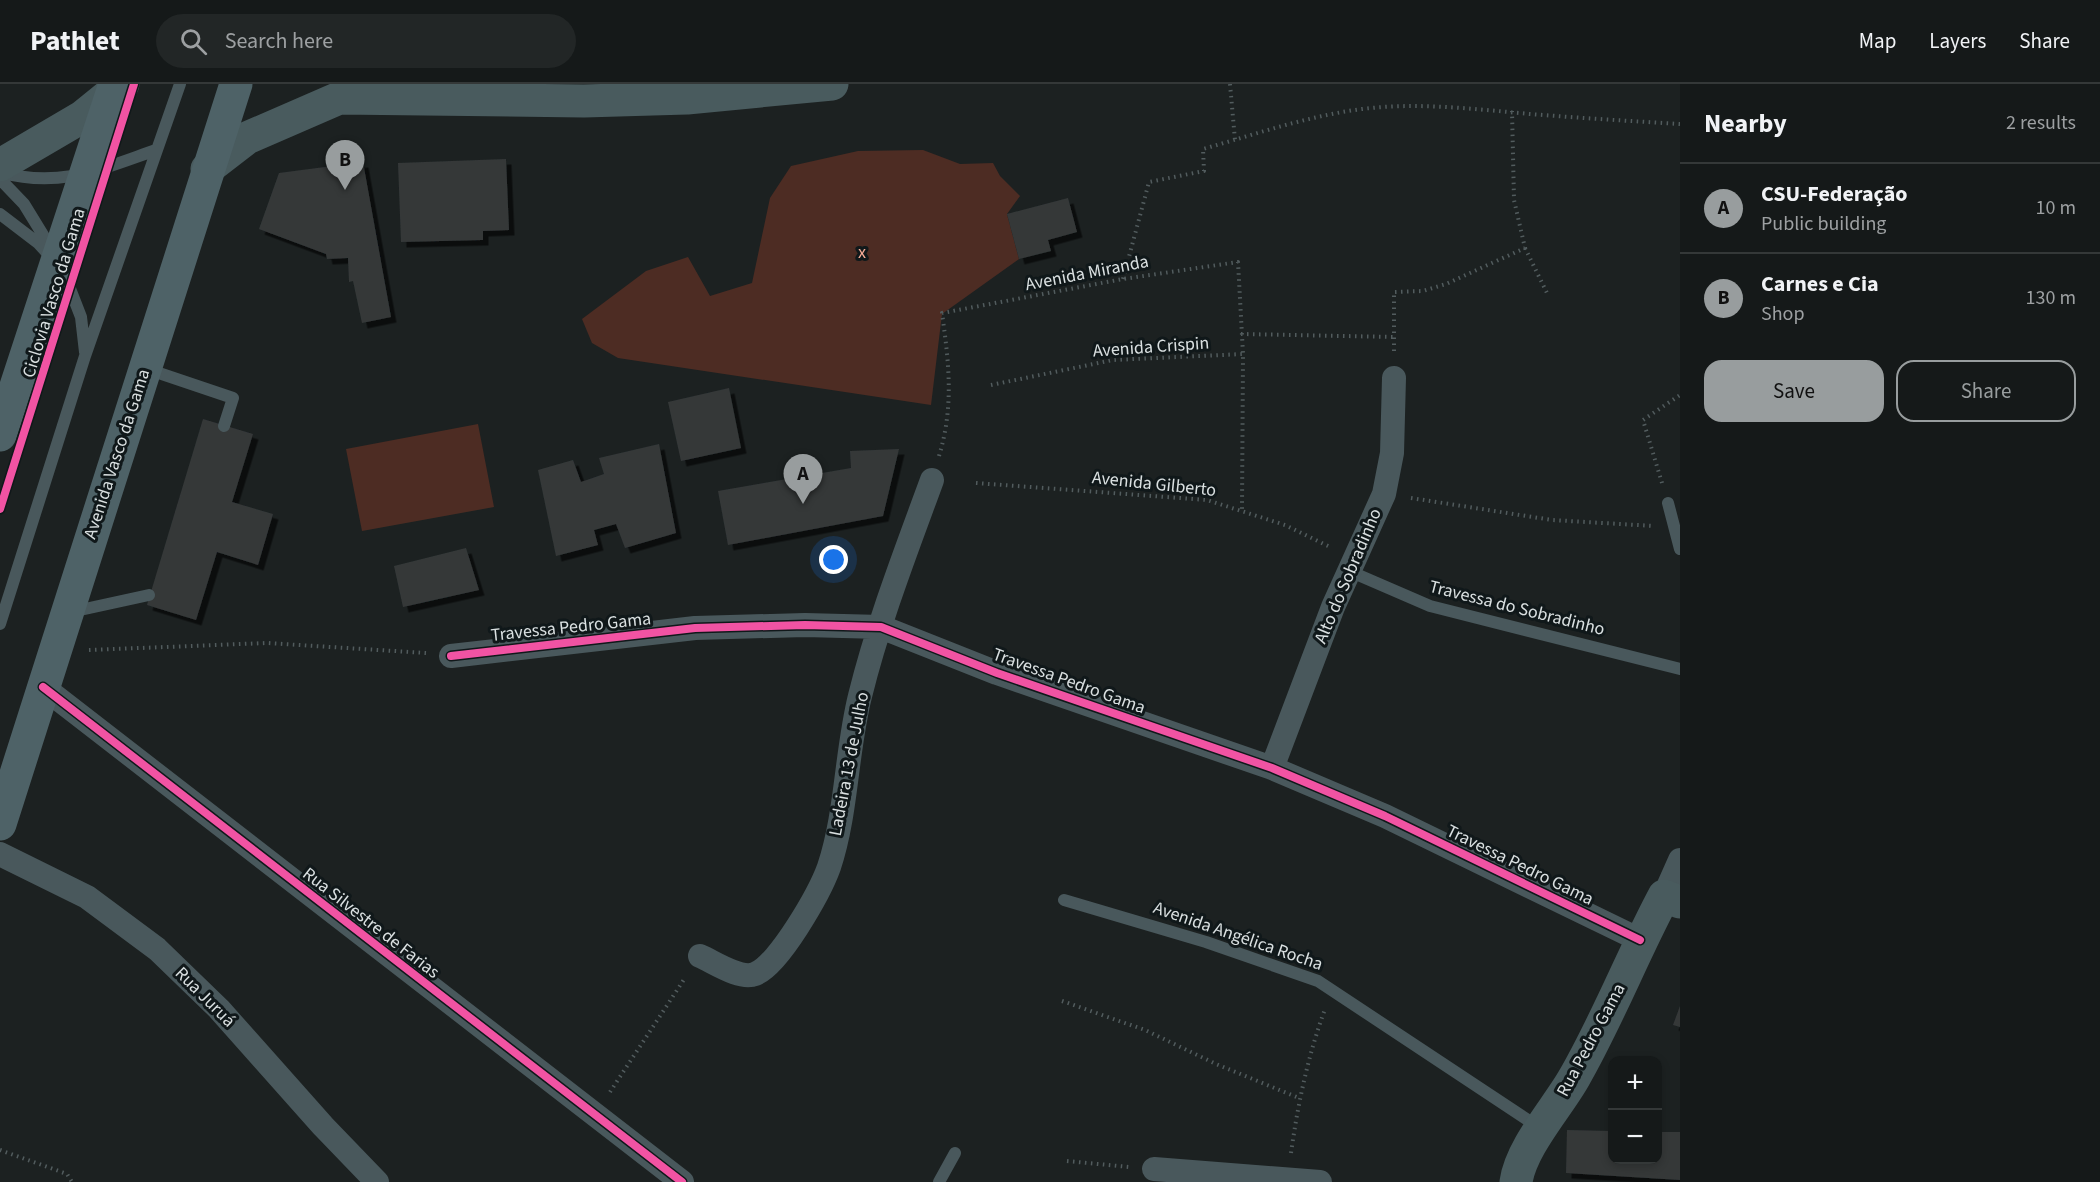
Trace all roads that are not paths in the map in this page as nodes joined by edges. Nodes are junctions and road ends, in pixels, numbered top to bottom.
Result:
1 (115, 84) edge
2 (123, 84) edge
3 (180, 84) edge
4 (236, 84) edge
5 (832, 84) edge
6 (327, 91) edge
7 (156, 150) junction
8 (0, 165) edge
9 (207, 169) junction
10 (0, 172) edge
11 (0, 179) edge
12 (0, 214) edge
13 (64, 271) junction
14 (85, 356) junction
15 (145, 368) junction
16 (1394, 378) road end
17 (224, 426) dead end
18 (0, 435) edge
19 (932, 480) road end
20 (1668, 504) road end
21 (1680, 549) edge
22 (1352, 566) junction
23 (149, 595) dead end
24 (67, 613) junction
25 (0, 624) edge
26 (881, 627) junction
27 (451, 656) road end
28 (1680, 669) edge
29 (43, 687) junction
30 (1272, 768) junction
31 (0, 824) edge
32 (0, 854) edge
33 (1680, 860) edge
34 (1672, 899) edge
35 (1064, 900) dead end
36 (1640, 940) junction
37 (700, 956) road end
38 (1541, 1129) junction
39 (955, 1152) dead end
40 (1154, 1169) road end
41 (377, 1182) edge
42 (682, 1182) edge
43 (939, 1182) edge
44 (1320, 1182) edge
45 (1516, 1182) edge

1 - 18 main road, bridge
2 - 8 street
3 - 7 lane
4 - 9 main road, Avenida Vasco da Gama
5 - 6 street
6 - 9 street
7 - 10 lane
7 - 14 lane
9 - 15 main road, Avenida Vasco da Gama
11 - 13 lane
12 - 13 lane
13 - 14 lane
14 - 25 lane
15 - 17 lane
15 - 24 main road, Avenida Vasco da Gama
16 - 22 street, Alto do Sobradinho
19 - 26 street, Ladeira 13 de Julho
20 - 21 lane
22 - 28 lane, Travessa do Sobradinho
22 - 30 street, Alto do Sobradinho
23 - 24 lane
24 - 29 main road, Avenida Vasco da Gama
26 - 27 street, Travessa Pedro Gama
26 - 30 street, Travessa Pedro Gama
26 - 37 street, Ladeira 13 de Julho
29 - 31 main road, Avenida Vasco da Gama
29 - 42 street, Rua Silvestre de Farias
30 - 36 street, Travessa Pedro Gama
32 - 41 street, Rua Juruá
33 - 34 street, Rua Pedro Gama
34 - 36 street, Rua Pedro Gama
35 - 38 lane, Avenida Angélica Rocha
36 - 38 street, Rua Pedro Gama
38 - 45 street, Rua Pedro Gama
39 - 43 lane
40 - 44 street

